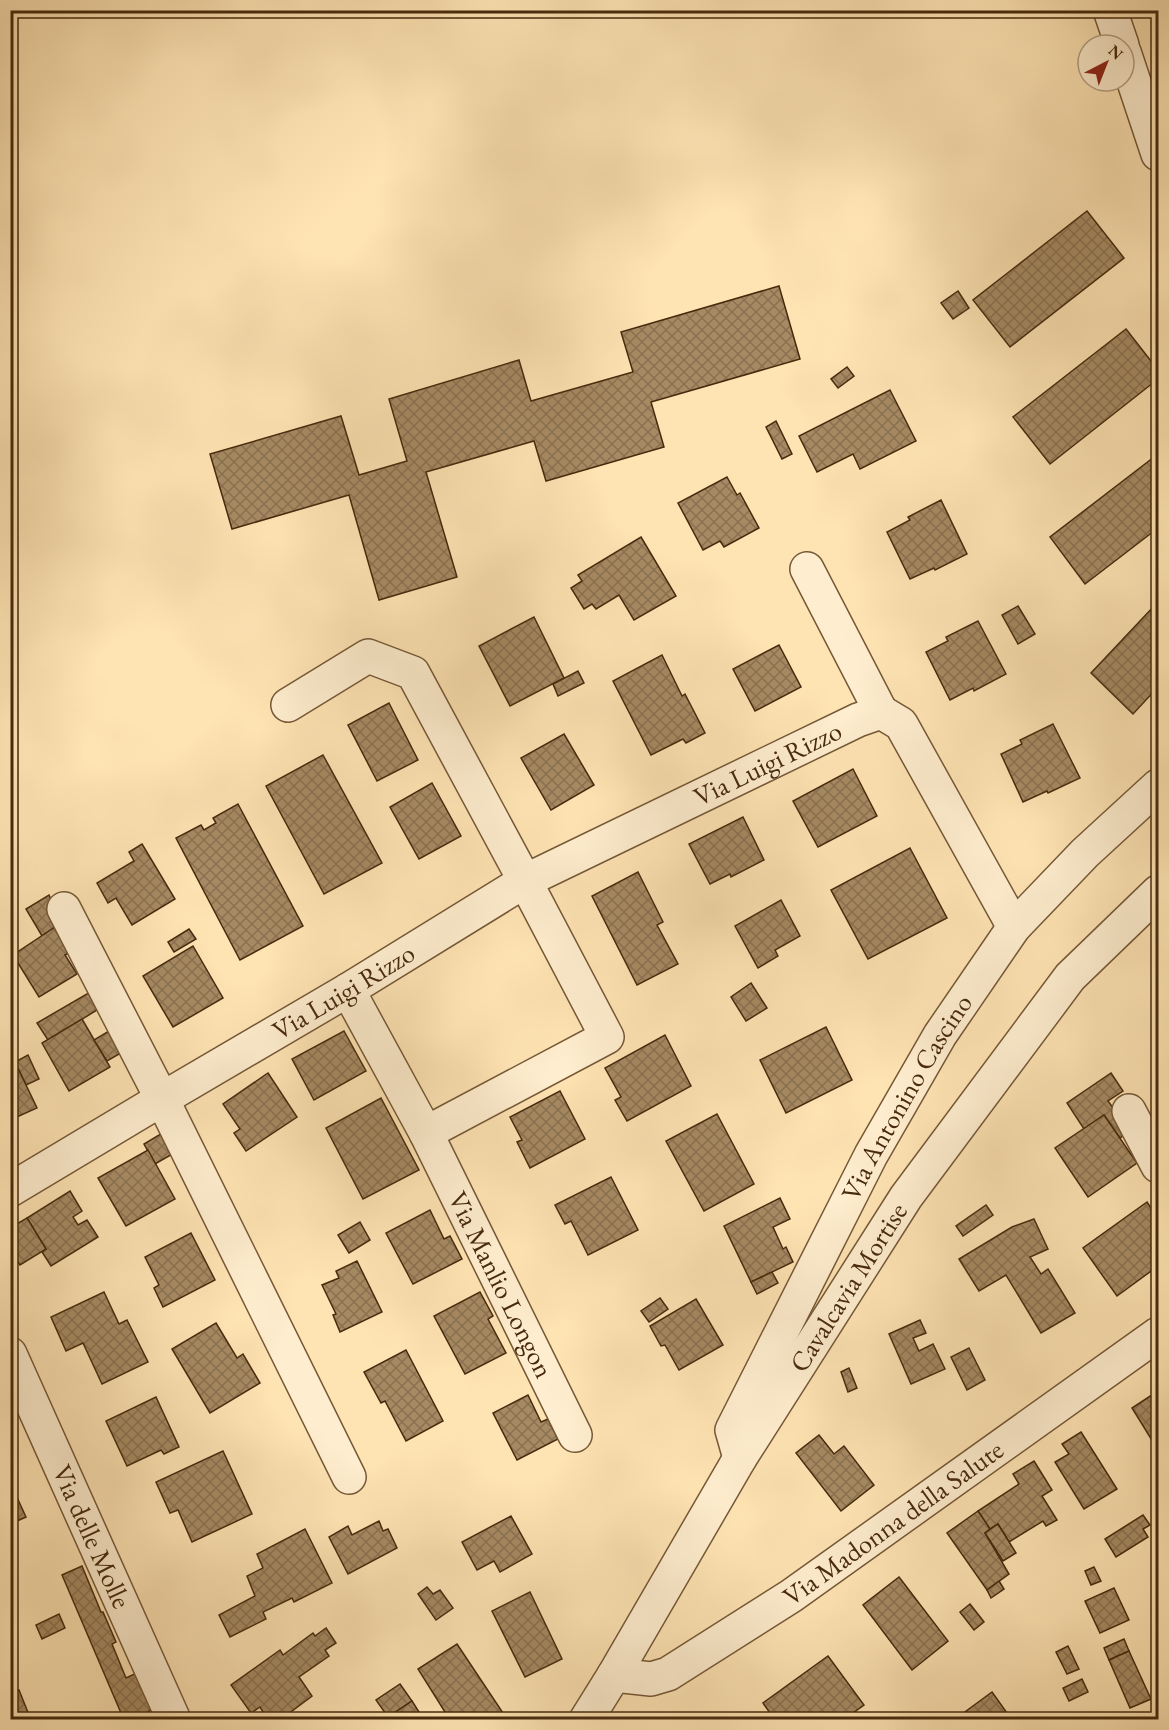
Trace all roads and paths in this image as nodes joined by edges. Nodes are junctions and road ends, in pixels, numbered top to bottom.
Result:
1 (1110, 10) edge
2 (1118, 33) edge
3 (1136, 88) edge
4 (1158, 154) edge
5 (807, 569) dead end
6 (288, 705) dead end
7 (881, 711) junction
8 (1158, 786) edge
9 (525, 881) junction
10 (1158, 892) edge
11 (64, 909) dead end
12 (1014, 927) junction
13 (348, 990) junction
14 (162, 1098) junction
15 (1129, 1111) dead end
16 (426, 1133) junction
17 (1158, 1166) edge
18 (10, 1190) edge
19 (1158, 1334) edge
20 (10, 1354) edge
21 (575, 1435) dead end
22 (740, 1458) junction
23 (349, 1477) dead end
24 (615, 1675) junction
25 (174, 1719) edge
26 (586, 1719) edge

1 - 2 street
3 - 4 street
5 - 7 street
6 - 9 street
7 - 9 street, Via Luigi Rizzo
7 - 12 street
8 - 12 street, Via Antonino Cascino
9 - 13 street, Via Luigi Rizzo
9 - 16 street
10 - 22 street, Cavalcavia Mortise
11 - 14 street
12 - 22 street, Via Antonino Cascino
13 - 14 street, Via Luigi Rizzo
13 - 16 street, Via Manlio Longon
14 - 18 street, Via Luigi Rizzo
14 - 23 street
15 - 17 street
16 - 21 street, Via Manlio Longon
19 - 24 street, Via Madonna della Salute
20 - 25 street, Via delle Molle
22 - 24 street, Cavalcavia Mortise
24 - 26 street, Cavalcavia Mortise

